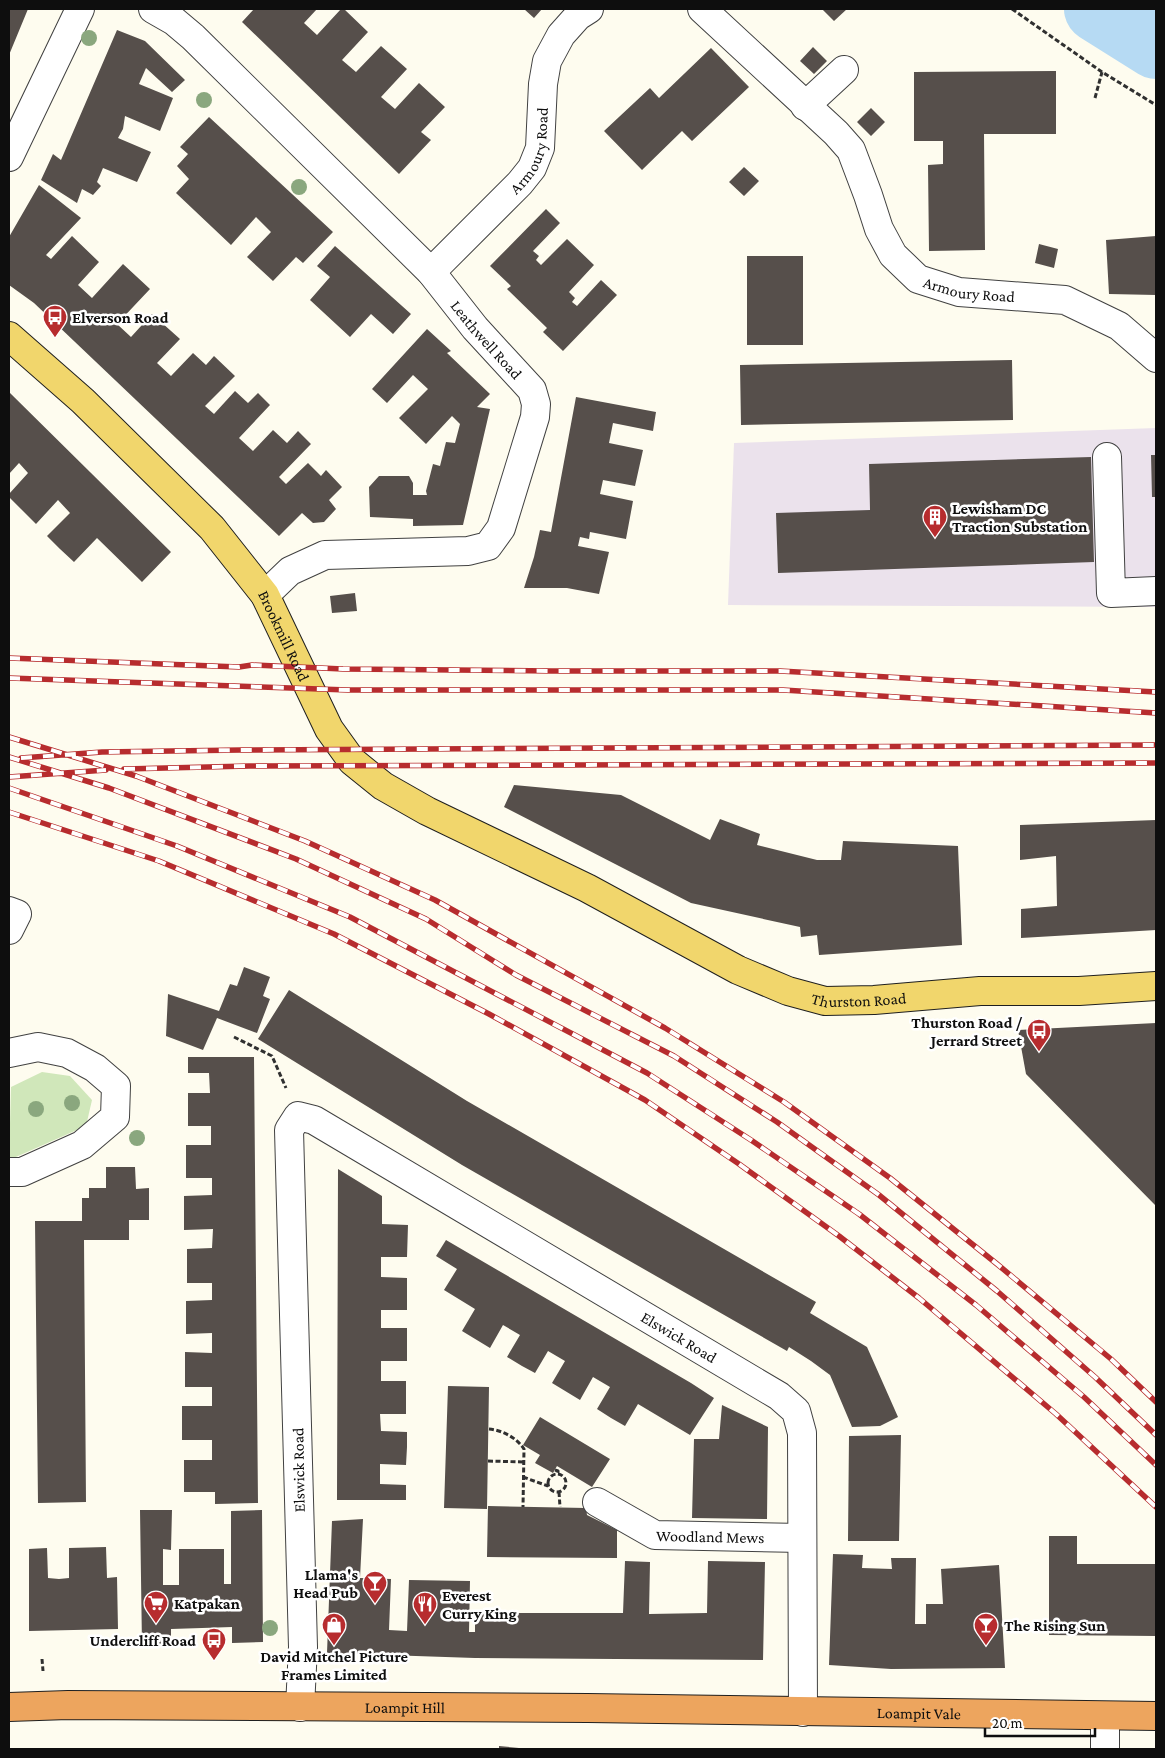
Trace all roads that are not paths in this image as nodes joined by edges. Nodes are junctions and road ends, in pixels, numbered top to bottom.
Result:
1 (80, 9) edge
2 (153, 9) edge
3 (589, 9) edge
4 (702, 9) edge
5 (844, 70) dead end
6 (806, 106) junction
7 (9, 157) edge
8 (431, 272) junction
9 (9, 336) edge
10 (1156, 358) edge
11 (1107, 457) dead end
12 (1156, 591) edge
13 (265, 595) junction
14 (587, 888) joint
15 (1156, 986) edge
16 (9, 1053) edge
17 (9, 1172) edge
18 (597, 1502) dead end
19 (802, 1538) junction
20 (9, 1707) edge
21 (300, 1708) junction
22 (803, 1712) junction
23 (1105, 1716) junction
24 (1156, 1716) edge
25 (1105, 1749) edge

1 - 7 street
2 - 8 street, Leathwell Road
3 - 8 street, Armoury Road
4 - 6 street, Armoury Road
5 - 6 street
6 - 10 street, Armoury Road
8 - 13 street, Leathwell Road
9 - 13 main road, Brookmill Road
11 - 12 street
13 - 14 main road, Brookmill Road
14 - 15 main road, Thurston Road
16 - 17 street
18 - 19 street, Woodland Mews
19 - 21 street, Elswick Road
19 - 22 street, Elswick Road
20 - 21 highway, Loampit Hill
21 - 22 highway, Loampit Hill
22 - 23 highway, Loampit Vale
23 - 24 highway, Loampit Vale
23 - 25 street

